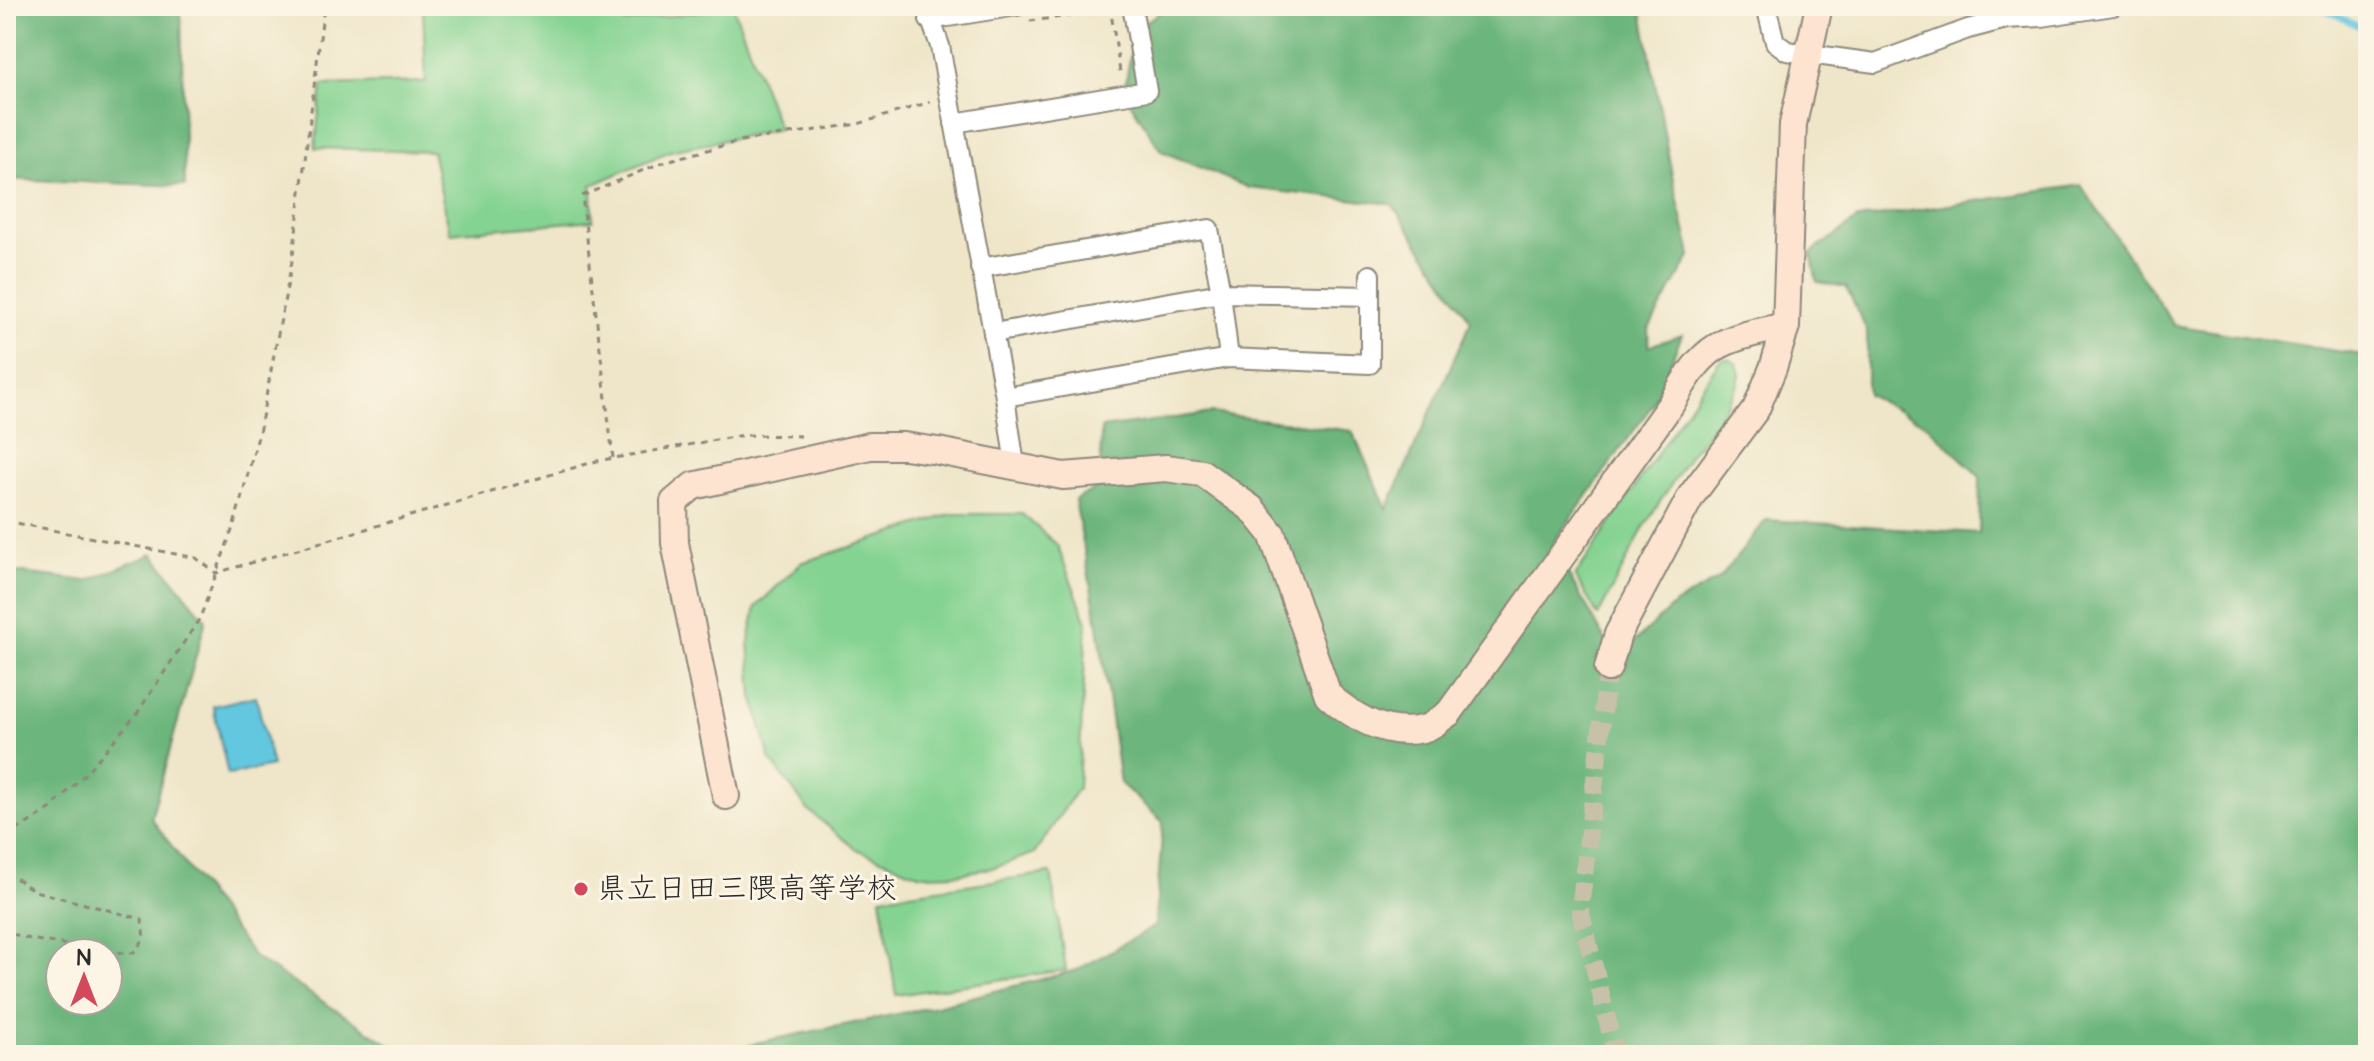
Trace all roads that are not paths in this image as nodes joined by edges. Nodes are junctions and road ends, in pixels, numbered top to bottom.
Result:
1 (1017, 6) edge
2 (1132, 6) edge
3 (1766, 6) edge
4 (1819, 6) edge
5 (2113, 6) edge
6 (928, 13) edge
7 (1807, 53) junction
8 (954, 123) junction
9 (980, 268) junction
10 (1370, 275) dead end
11 (1221, 293) junction
12 (1370, 296) junction
13 (1786, 326) junction
14 (993, 333) junction
15 (1229, 358) junction
16 (1005, 397) junction
17 (1015, 465) junction
18 (1608, 668) tunnel mouth
19 (726, 796) dead end

1 - 6 street
2 - 8 street
3 - 7 street
4 - 7 street
5 - 7 street
6 - 8 street
7 - 13 street
8 - 9 street
9 - 11 street
9 - 14 street
10 - 12 street
11 - 12 street
11 - 14 street
11 - 15 street
12 - 15 street
13 - 17 street
13 - 18 street
14 - 16 street
15 - 16 street
16 - 17 street
17 - 19 street

